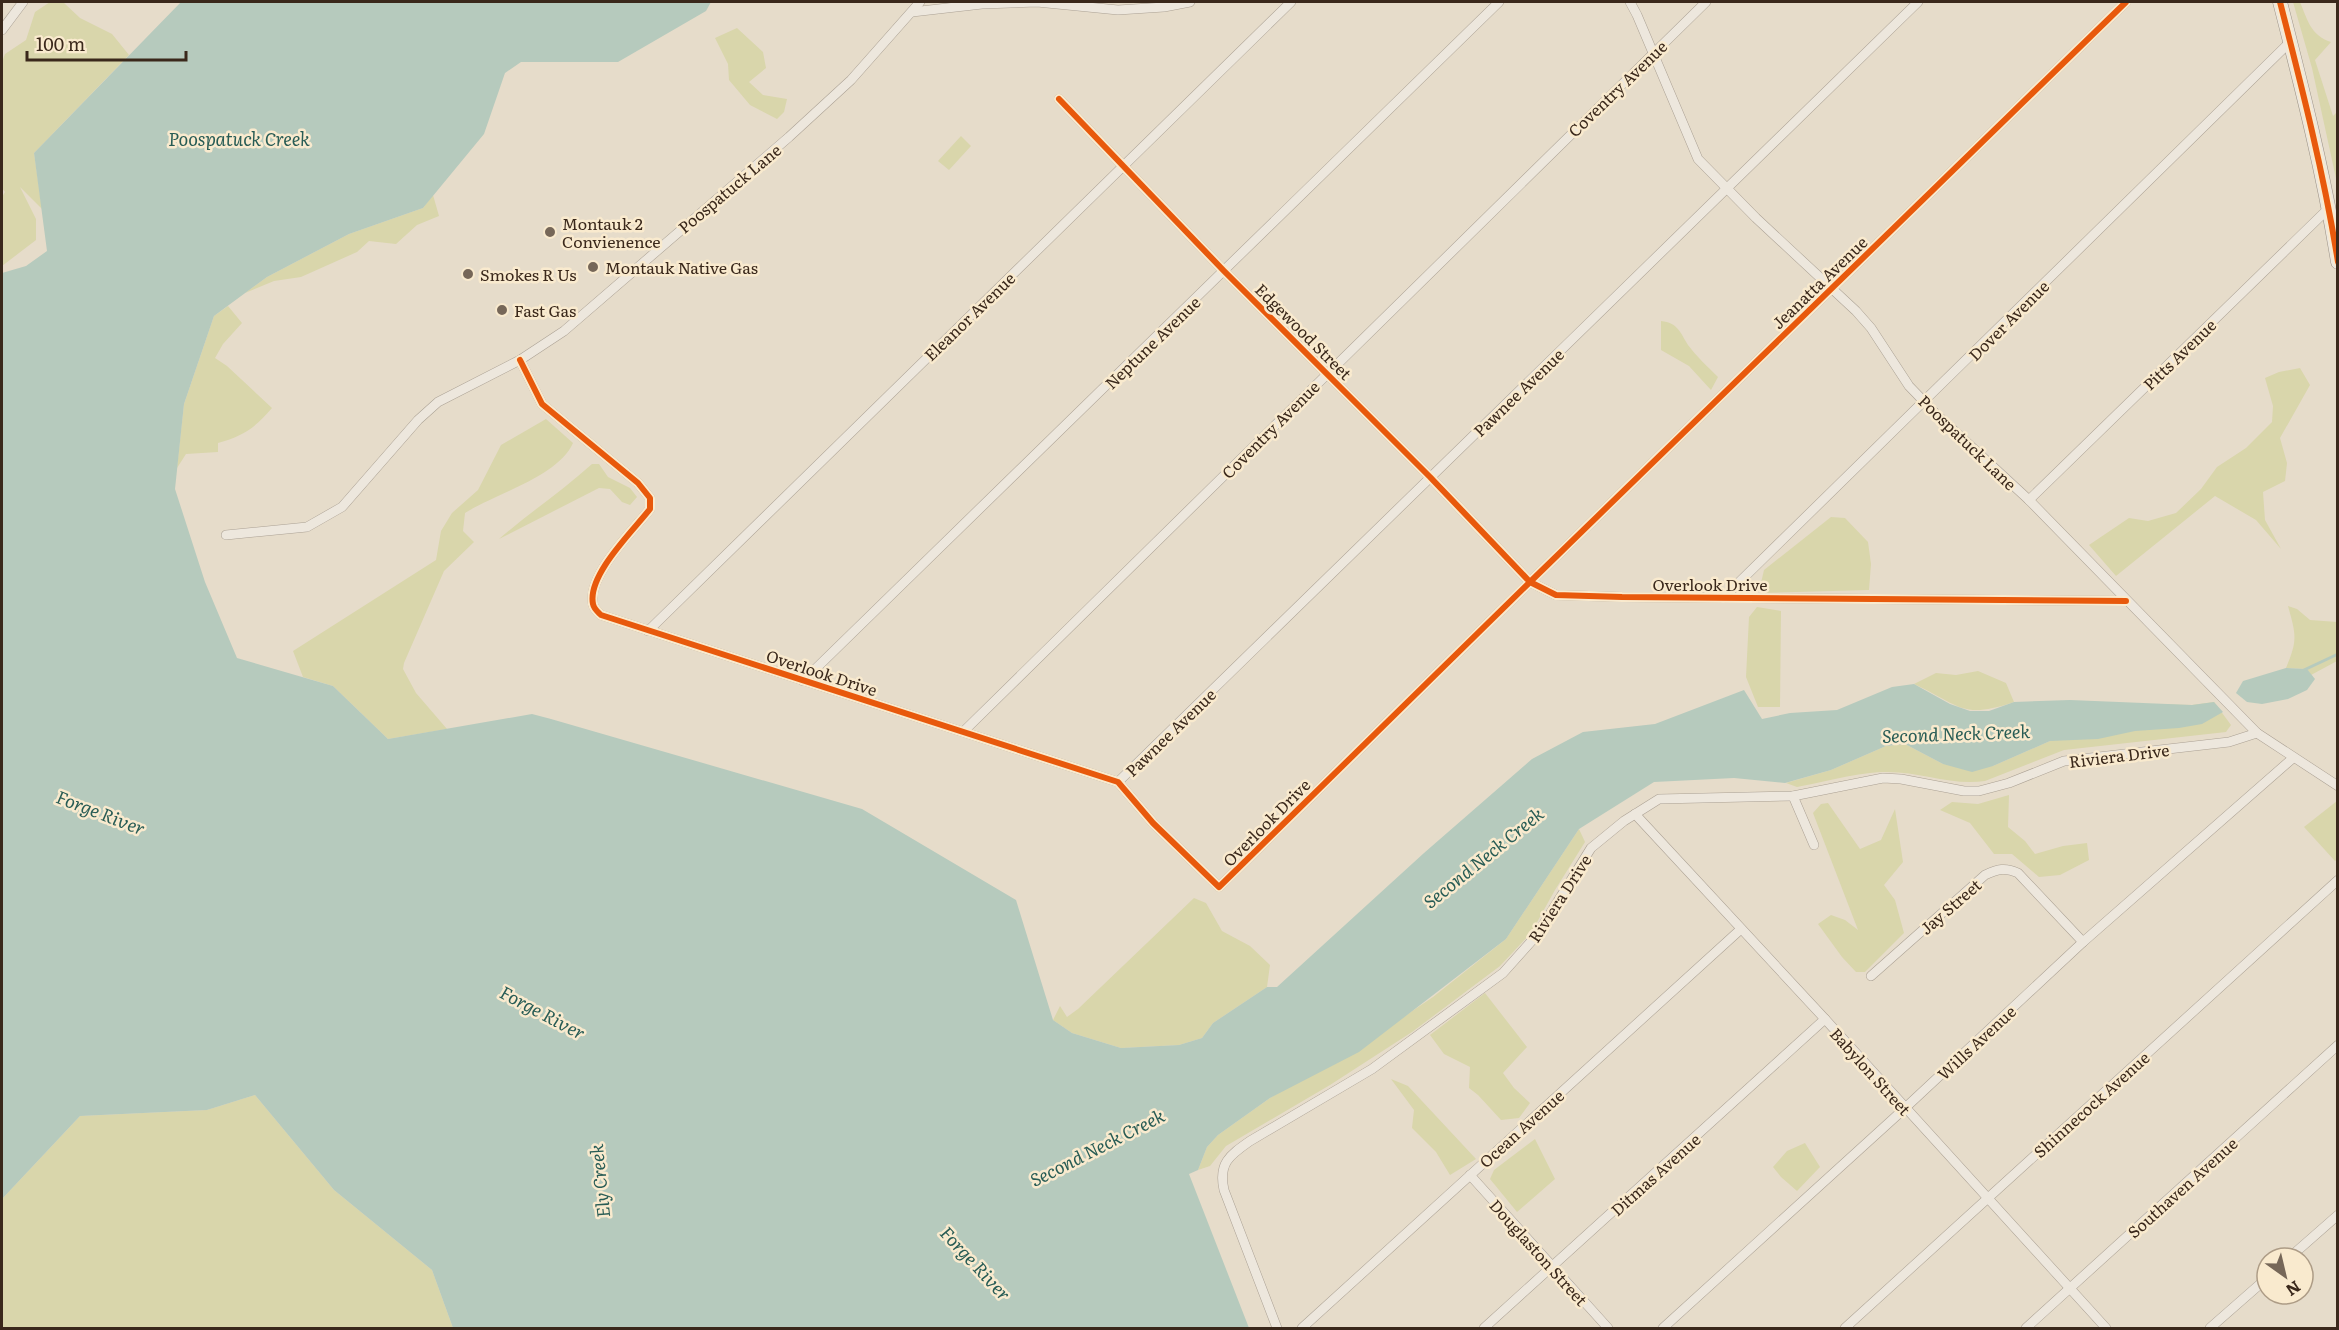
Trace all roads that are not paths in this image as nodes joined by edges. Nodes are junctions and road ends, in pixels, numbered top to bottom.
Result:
1 (23, 2) edge
2 (920, 2) edge
3 (1190, 2) edge
4 (1290, 2) edge
5 (1499, 2) edge
6 (1630, 2) edge
7 (1706, 2) edge
8 (1918, 2) edge
9 (2126, 2) edge
10 (2280, 2) edge
11 (912, 12) junction
12 (2, 30) edge
13 (2290, 40) junction
14 (1653, 53) junction
15 (1059, 99) dead end
16 (1122, 165) junction
17 (1726, 188) junction
18 (2329, 208) junction
19 (2337, 262) edge
20 (1224, 272) junction
21 (1833, 287) junction
22 (520, 360) junction
23 (1326, 373) junction
24 (1924, 402) junction
25 (1430, 477) junction
26 (2029, 500) junction
27 (226, 535) dead end
28 (1530, 582) junction
29 (1723, 598) junction
30 (2126, 601) junction
31 (648, 631) junction
32 (803, 681) junction
33 (963, 731) junction
34 (2257, 733) junction
35 (2293, 758) junction
36 (1118, 783) junction
37 (2337, 786) edge
38 (1793, 796) junction
39 (1635, 814) junction
40 (1815, 845) dead end
41 (2337, 880) edge
42 (1741, 929) junction
43 (2083, 942) junction
44 (1871, 976) dead end
45 (1825, 1019) junction
46 (2337, 1045) edge
47 (1904, 1109) junction
48 (1470, 1175) junction
49 (1988, 1198) junction
50 (2337, 1215) edge
51 (2302, 1246) edge
52 (1554, 1266) junction
53 (2070, 1289) junction
54 (2255, 1289) edge
55 (1277, 1329) edge
56 (1302, 1329) edge
57 (1484, 1329) edge
58 (1608, 1329) edge
59 (1663, 1329) edge
60 (1845, 1329) edge
61 (2026, 1329) edge
62 (2106, 1329) edge
63 (2210, 1329) edge

1 - 12 street
2 - 11 street, Poospatuck Lane
3 - 11 street
4 - 16 street, Eleanor Avenue
5 - 20 street, Neptune Avenue
6 - 14 street, Poospatuck Lane
7 - 14 street, Coventry Avenue
8 - 17 street, Pawnee Avenue
9 - 21 street, Jeanatta Avenue
10 - 13 main road
11 - 22 street, Poospatuck Lane
13 - 18 main road
13 - 24 street, Dover Avenue
14 - 17 street, Poospatuck Lane
14 - 23 street, Coventry Avenue
15 - 16 street, Edgewood Street
16 - 20 street, Edgewood Street
16 - 31 street, Eleanor Avenue
17 - 21 street, Poospatuck Lane
17 - 25 street, Pawnee Avenue
18 - 19 main road
18 - 26 street, Pitts Avenue
20 - 23 street, Edgewood Street
20 - 32 street, Neptune Avenue
21 - 24 street, Poospatuck Lane
21 - 28 street, Jeanatta Avenue
22 - 27 street, Poospatuck Lane
22 - 31 street, Overlook Drive
23 - 25 street, Edgewood Street
23 - 33 street, Coventry Avenue
24 - 26 street, Poospatuck Lane
24 - 29 street, Dover Avenue
25 - 28 street, Edgewood Street
25 - 36 street, Pawnee Avenue
26 - 30 street, Poospatuck Lane
28 - 29 street, Overlook Drive
28 - 36 street, Overlook Drive
29 - 30 street, Overlook Drive
30 - 34 street, Poospatuck Lane
31 - 32 street, Overlook Drive
32 - 33 street, Overlook Drive
33 - 36 street, Overlook Drive
34 - 35 street, Poospatuck Lane
34 - 38 street, Riviera Drive
35 - 37 street, Poospatuck Lane
35 - 43 street, Wills Avenue
38 - 39 street, Riviera Drive
38 - 40 street
39 - 42 street, Babylon Street
39 - 55 street, Riviera Drive
41 - 49 street, Shinnecock Avenue
42 - 45 street, Babylon Street
42 - 48 street, Ocean Avenue
43 - 44 street, Jay Street
43 - 47 street, Wills Avenue
45 - 47 street, Babylon Street
45 - 52 street, Ditmas Avenue
46 - 53 street, Southaven Avenue
47 - 49 street, Babylon Street
47 - 59 street, Wills Avenue
48 - 52 street, Douglaston Street
48 - 56 street, Ocean Avenue
49 - 53 street, Babylon Street
49 - 60 street, Shinnecock Avenue
50 - 51 street
52 - 57 street, Ditmas Avenue
52 - 58 street, Douglaston Street
53 - 61 street, Southaven Avenue
53 - 62 street, Babylon Street
54 - 63 street

